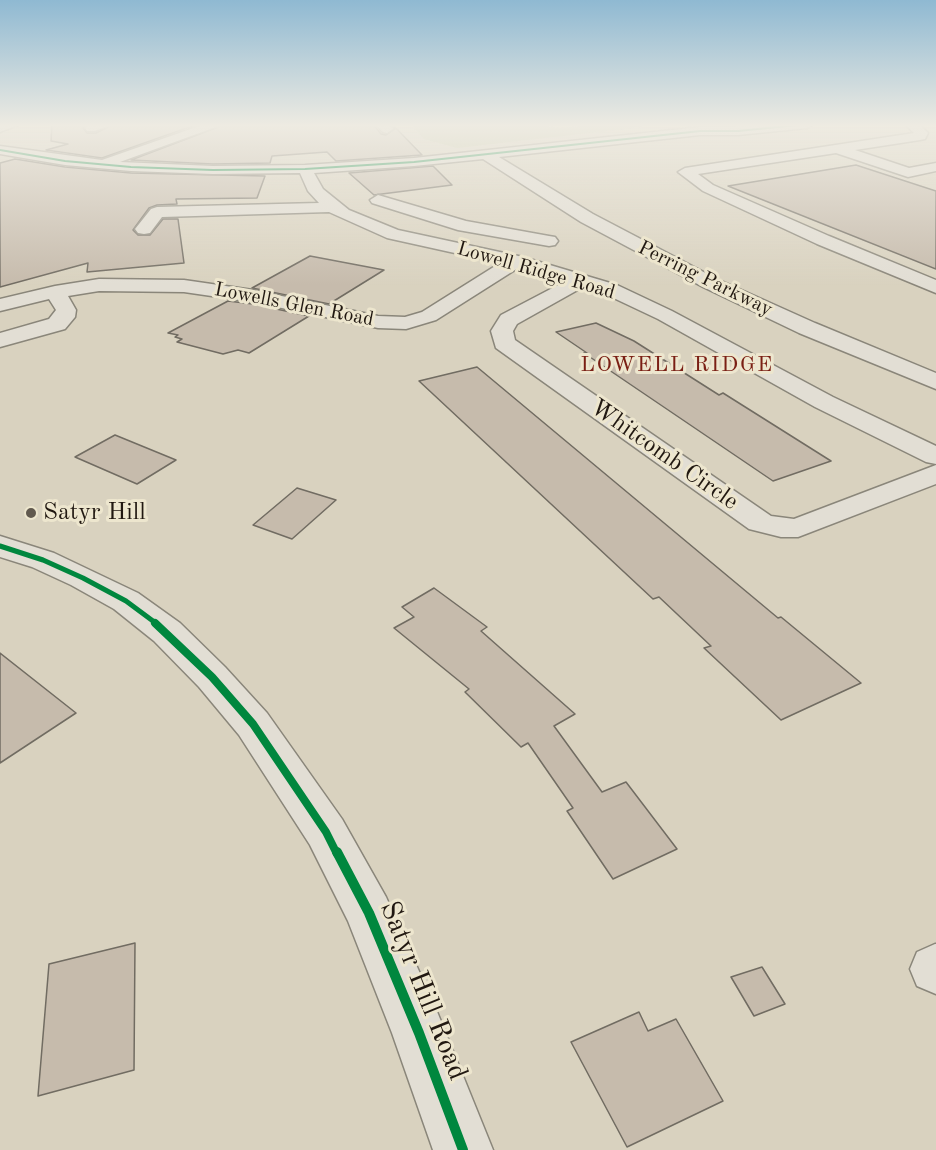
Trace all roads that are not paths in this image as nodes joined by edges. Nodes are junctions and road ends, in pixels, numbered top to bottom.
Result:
1 (309, 178) edge
2 (513, 178) edge
3 (522, 178) edge
4 (532, 178) edge
5 (693, 178) edge
6 (537, 187) junction
7 (378, 200) dead end
8 (332, 207) junction
9 (464, 226) junction
10 (144, 230) dead end
11 (549, 241) dead end
12 (440, 244) junction
13 (516, 261) junction
14 (582, 280) junction
15 (936, 286) edge
16 (55, 292) junction
17 (0, 305) edge
18 (0, 340) edge
19 (936, 382) edge
20 (936, 456) edge
21 (936, 474) edge
22 (0, 546) edge
23 (463, 1150) edge

1 - 8 street, Lowell Ridge Road
2 - 6 street
3 - 6 street, Perring Parkway
4 - 6 street
5 - 15 street
6 - 19 street, Perring Parkway
7 - 9 street
8 - 10 street
8 - 12 street, Lowell Ridge Road
9 - 11 street
9 - 12 street
12 - 13 street, Lowell Ridge Road
13 - 14 street, Lowell Ridge Road
13 - 16 street, Lowells Glen Road
14 - 20 street, Lowell Ridge Road
14 - 21 street, Whitcomb Circle
16 - 17 street, Lowells Glen Road
16 - 18 street
22 - 23 street, Satyr Hill Road

